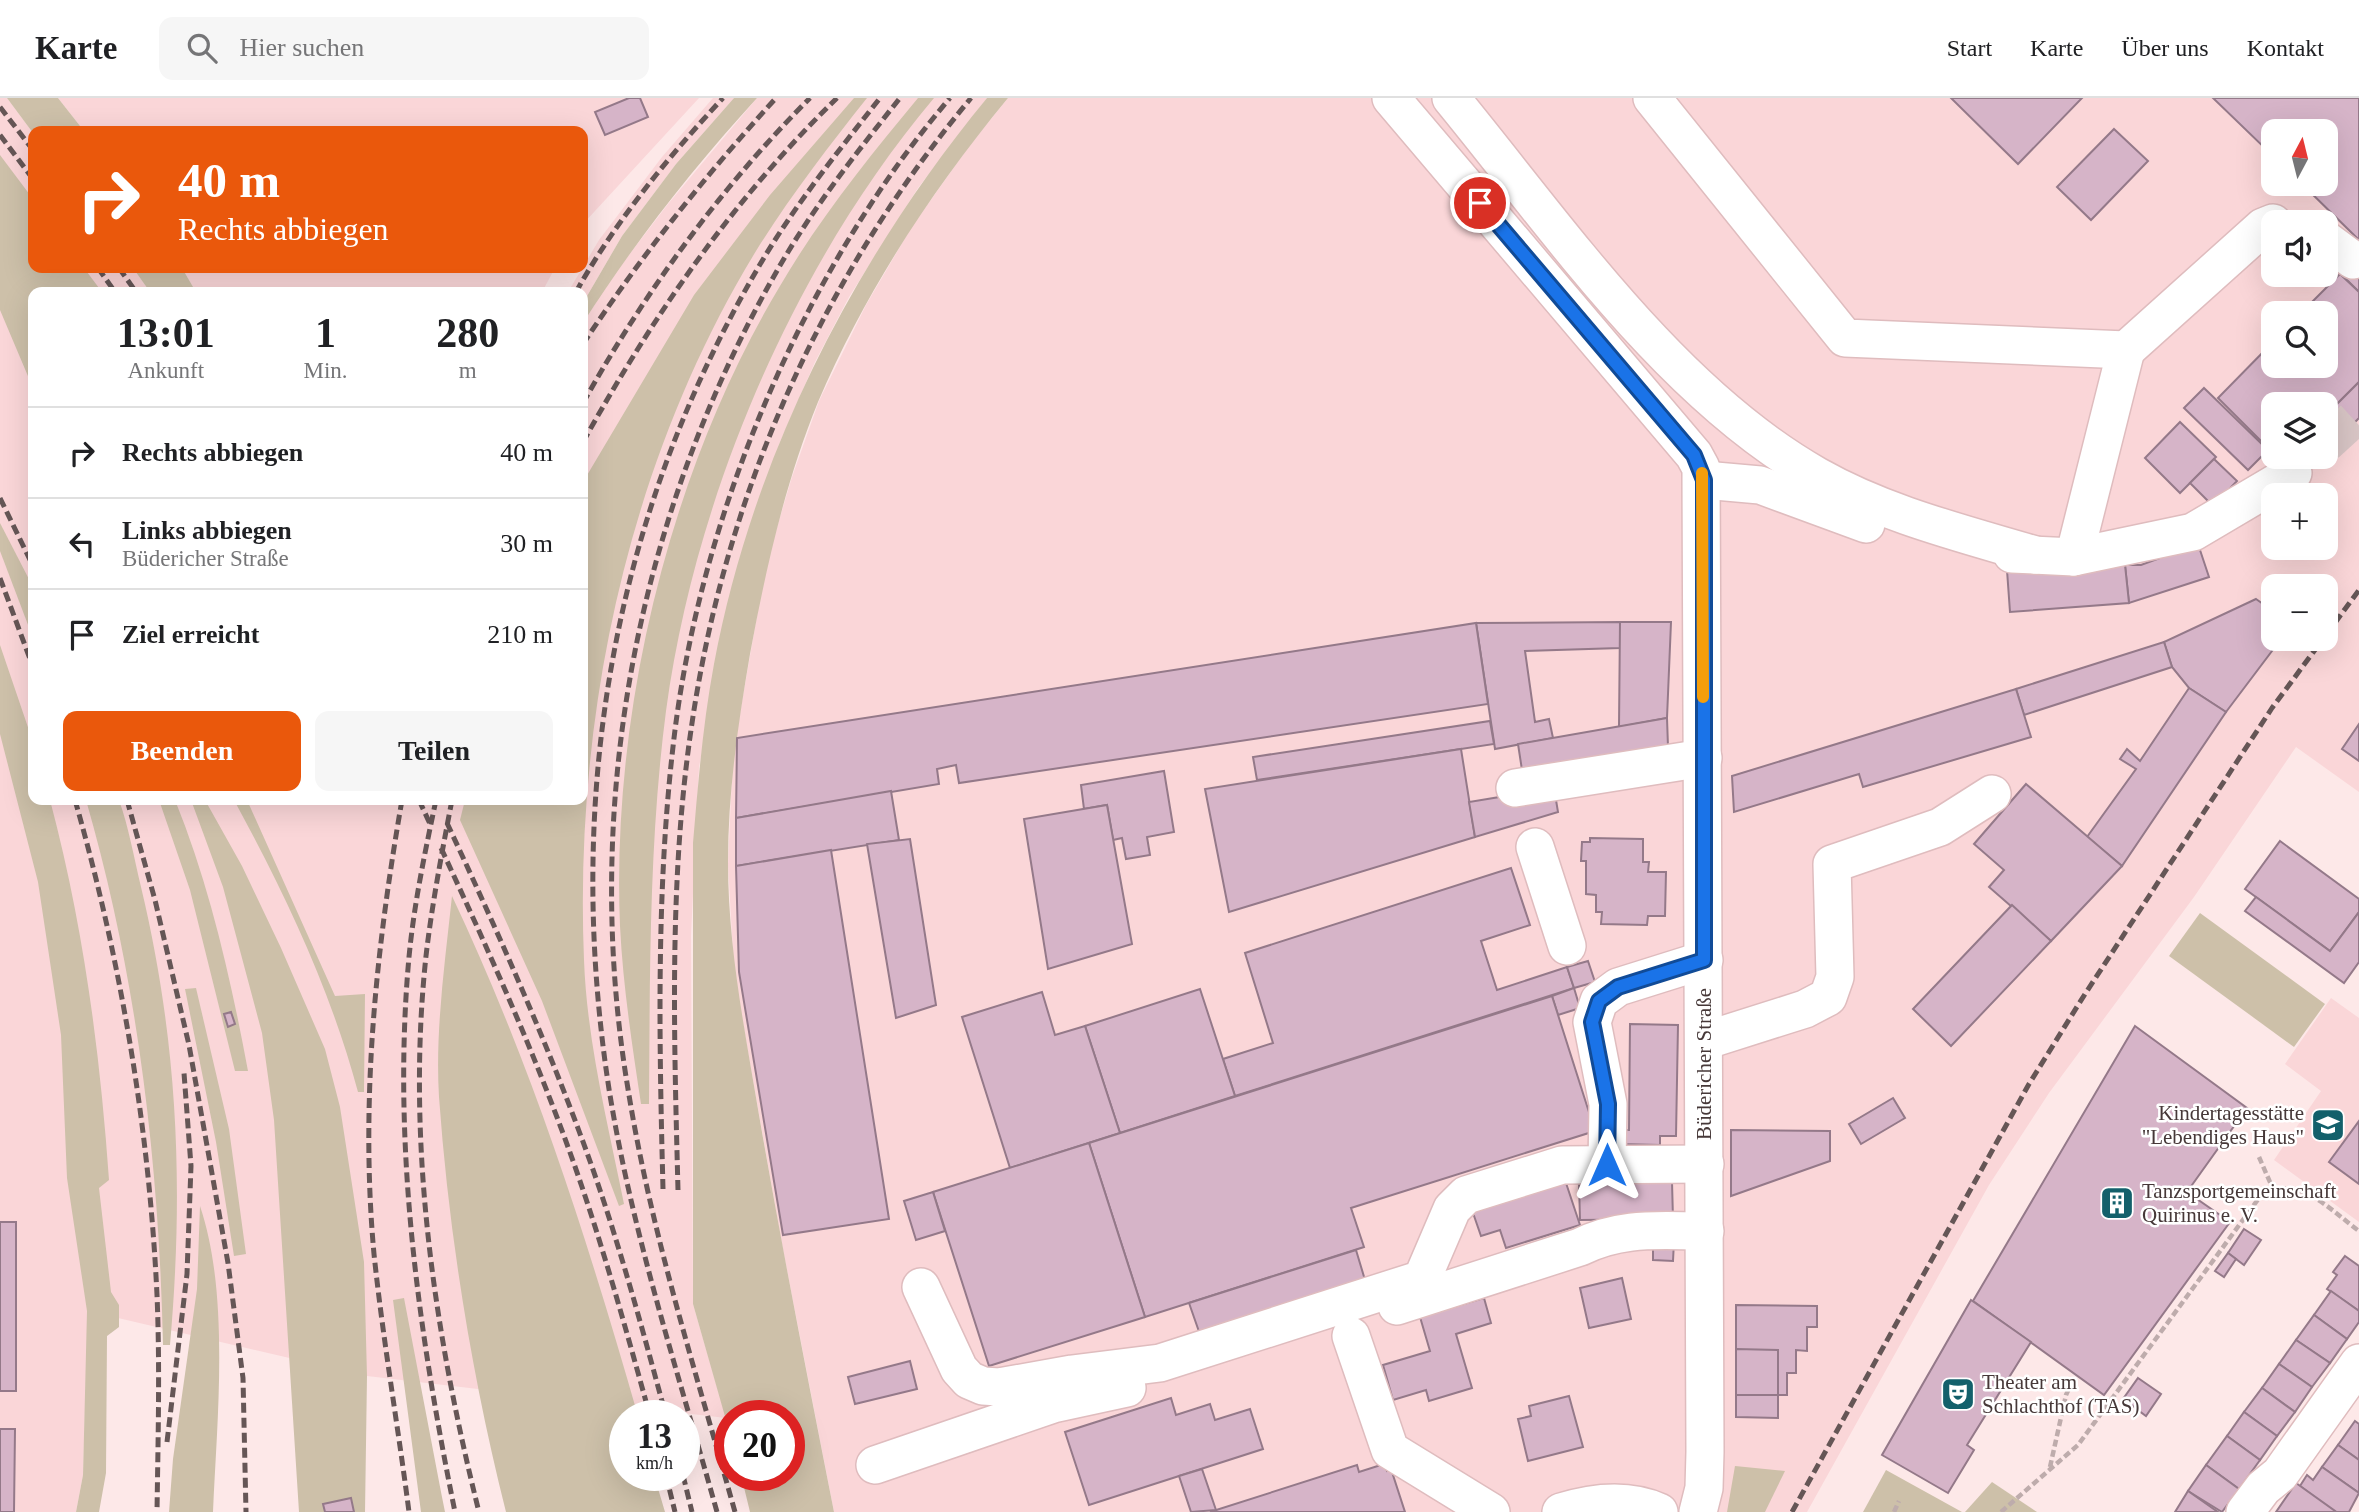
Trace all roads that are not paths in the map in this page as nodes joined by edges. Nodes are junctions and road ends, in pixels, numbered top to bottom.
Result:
1 (1391, 98) edge
2 (1451, 98) edge
3 (1652, 98) edge
4 (2261, 229) edge
5 (2126, 350) junction
6 (2293, 473) dead end
7 (1704, 480) junction
8 (2035, 555) junction
9 (2074, 557) junction
10 (1703, 758) junction
11 (1515, 789) dead end
12 (1992, 794) dead end
13 (1535, 847) dead end
14 (1567, 946) dead end
15 (1704, 960) junction
16 (1704, 1041) junction
17 (1705, 1164) junction
18 (1607, 1165) junction
19 (1705, 1231) junction
20 (1604, 1235) junction
21 (1422, 1279) junction
22 (921, 1287) dead end
23 (1351, 1336) dead end
24 (2359, 1363) edge
25 (1049, 1391) junction
26 (875, 1465) dead end
27 (1564, 1511) edge
28 (1491, 1512) edge
29 (1659, 1512) edge
30 (1698, 1512) edge
31 (2245, 1512) edge

1 - 7 street, Büdericher Straße
2 - 8 street
3 - 5 street
4 - 5 street
5 - 9 street
6 - 9 street
7 - 8 street
7 - 10 street, Büdericher Straße
8 - 9 street
10 - 11 street
10 - 15 street, Büdericher Straße
12 - 16 street
13 - 14 street
15 - 16 street, Büdericher Straße
15 - 18 street
16 - 17 street, Büdericher Straße
17 - 18 street
17 - 19 street, Büdericher Straße
18 - 21 street
19 - 20 street
19 - 30 street, Büdericher Straße
20 - 21 street
20 - 25 street
21 - 25 street
22 - 25 street
23 - 28 street
24 - 31 street
25 - 26 street
27 - 29 street

